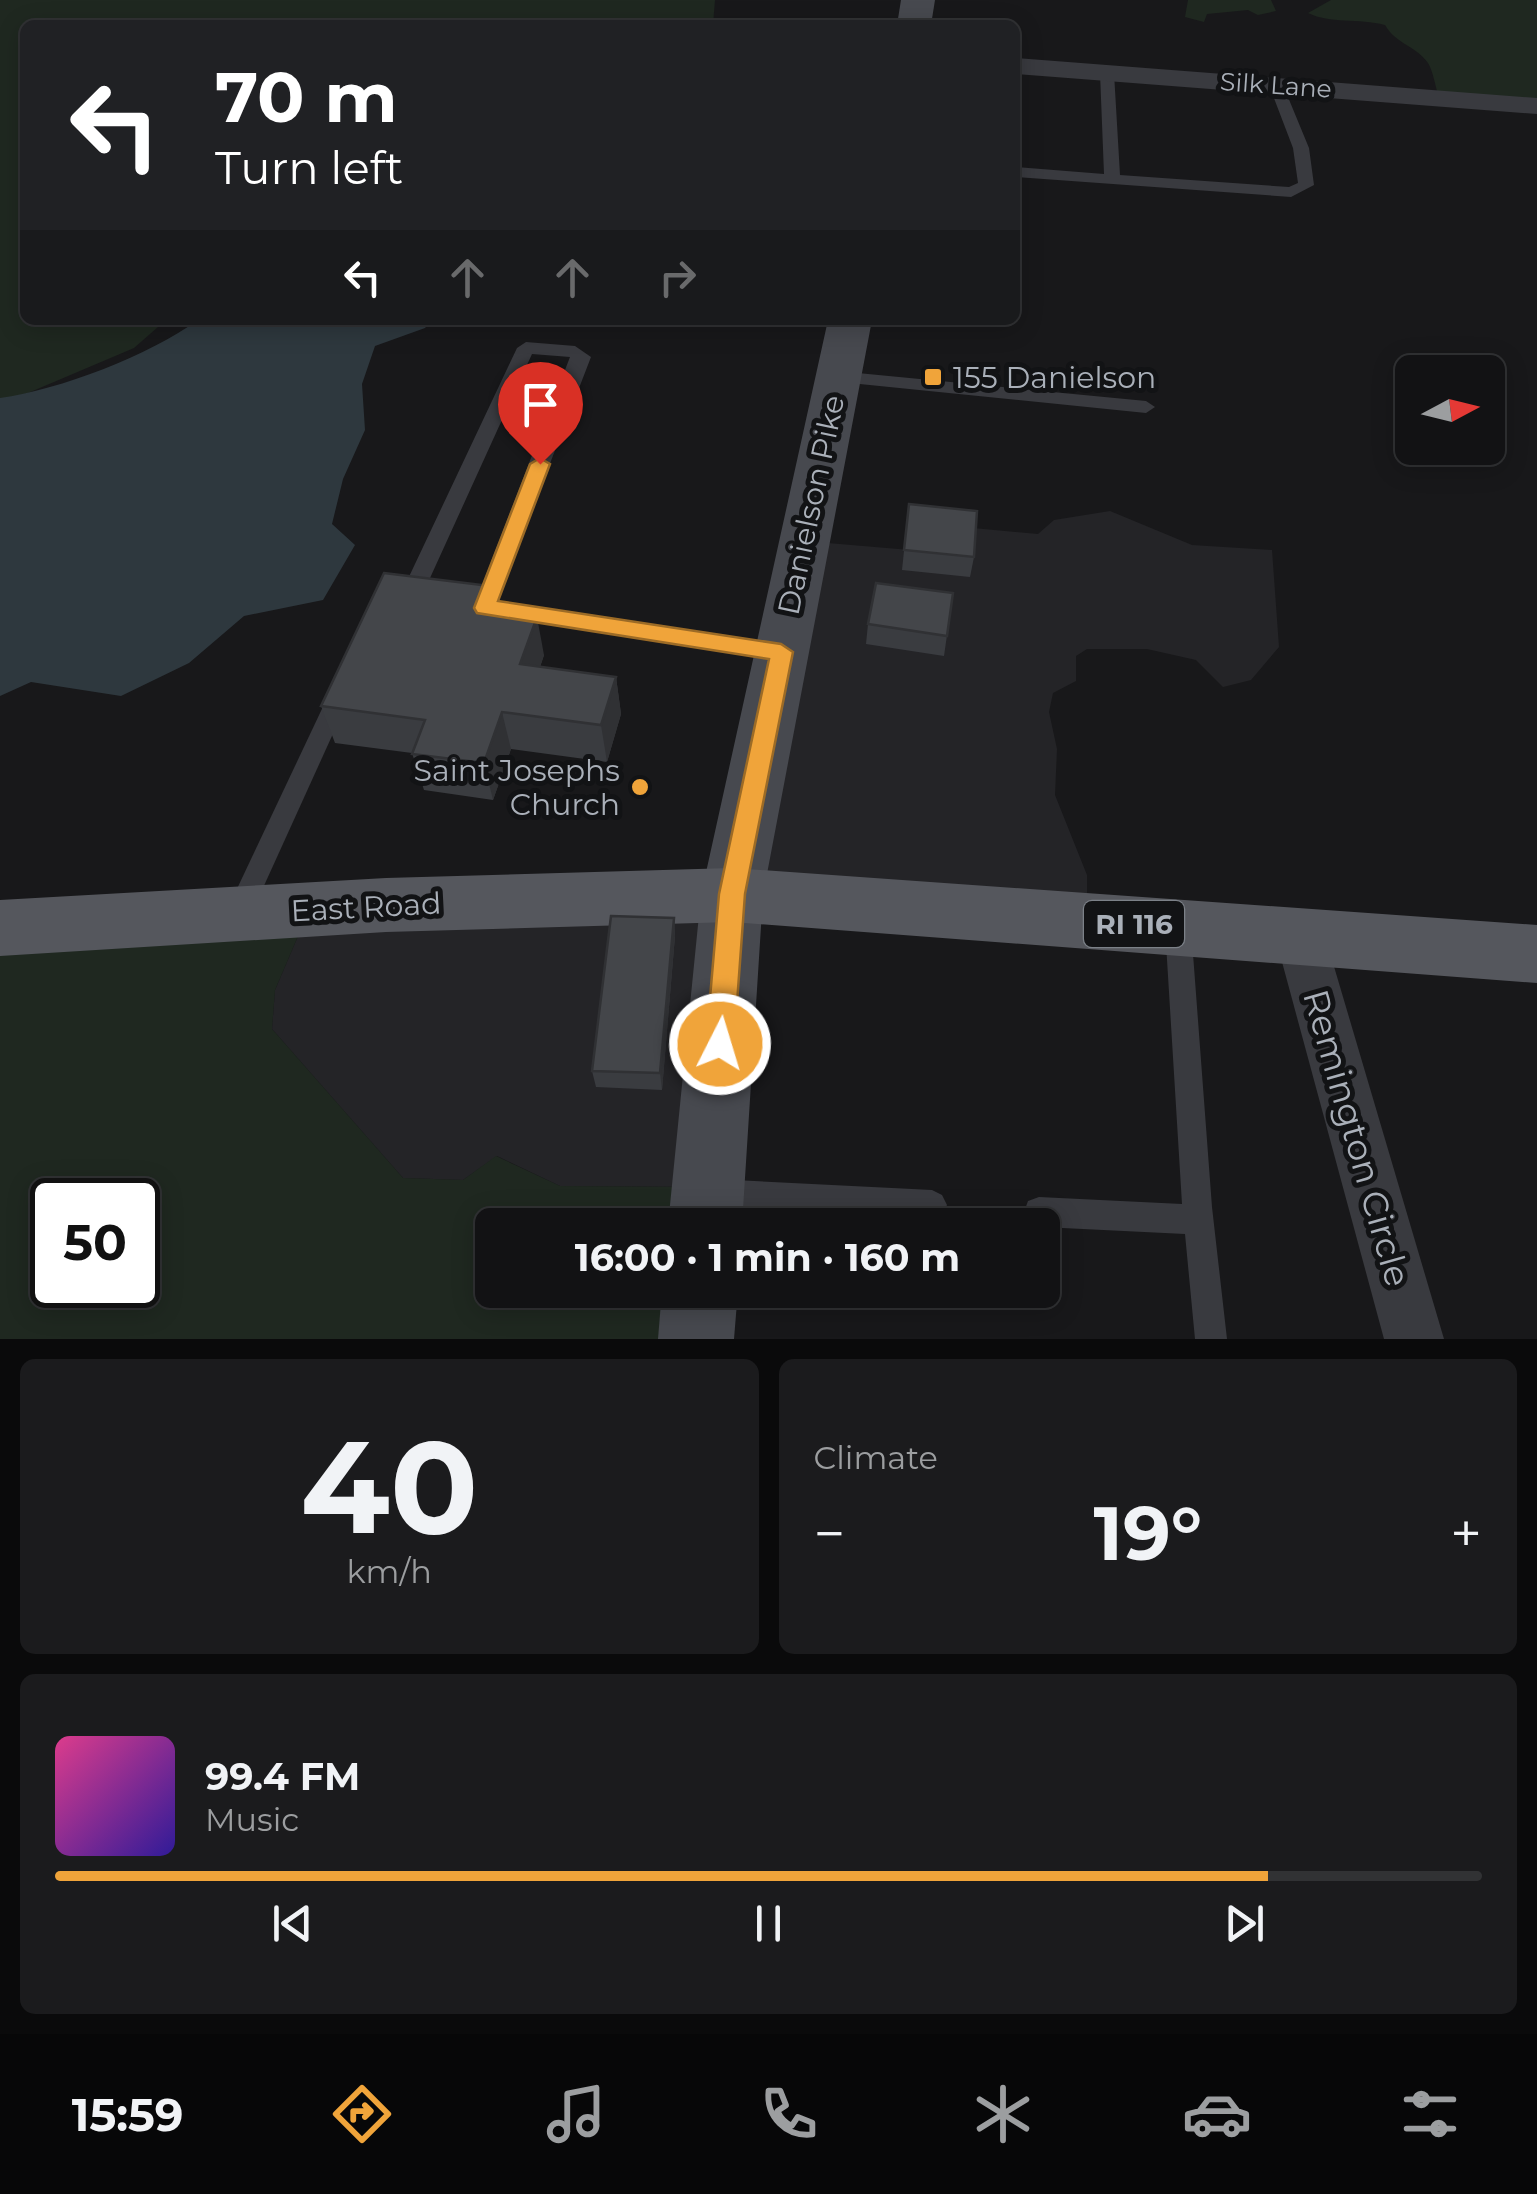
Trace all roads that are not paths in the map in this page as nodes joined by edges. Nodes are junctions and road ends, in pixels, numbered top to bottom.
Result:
1 (1020, 66) edge
2 (1107, 73) junction
3 (1276, 85) junction
4 (1537, 106) edge
5 (1020, 172) edge
6 (1112, 178) junction
7 (849, 325) edge
8 (838, 377) junction
9 (1146, 407) dead end
10 (426, 601) junction
11 (484, 608) junction
12 (384, 609) edge
13 (781, 652) junction
14 (354, 664) edge
15 (732, 894) junction
16 (239, 914) junction
17 (1178, 927) junction
18 (0, 928) edge
19 (1300, 936) junction
20 (1537, 954) edge
21 (932, 1206) dead end
22 (706, 1208) edge
23 (781, 1208) edge
24 (1060, 1213) edge
25 (1198, 1220) junction
26 (699, 1308) edge
27 (696, 1339) edge
28 (1211, 1339) edge
29 (1414, 1339) edge

1 - 2 street, Silk Lane
2 - 3 street, Silk Lane
2 - 6 lane
3 - 4 street, Silk Lane
3 - 6 lane
5 - 6 lane
7 - 8 main road, Danielson Pike
8 - 9 lane
8 - 13 main road, Danielson Pike
10 - 11 lane
10 - 11 lane
10 - 12 lane
11 - 13 lane
13 - 15 main road, Danielson Pike
14 - 16 lane
15 - 16 main road, East Road / RI 116
15 - 17 main road, RI 116
15 - 22 main road, Danielson Pike
16 - 18 main road, East Road / RI 116
17 - 19 main road, RI 116
17 - 25 lane
19 - 20 main road, RI 116
19 - 29 street, Remington Circle
21 - 23 lane
24 - 25 lane
25 - 28 lane
26 - 27 main road

